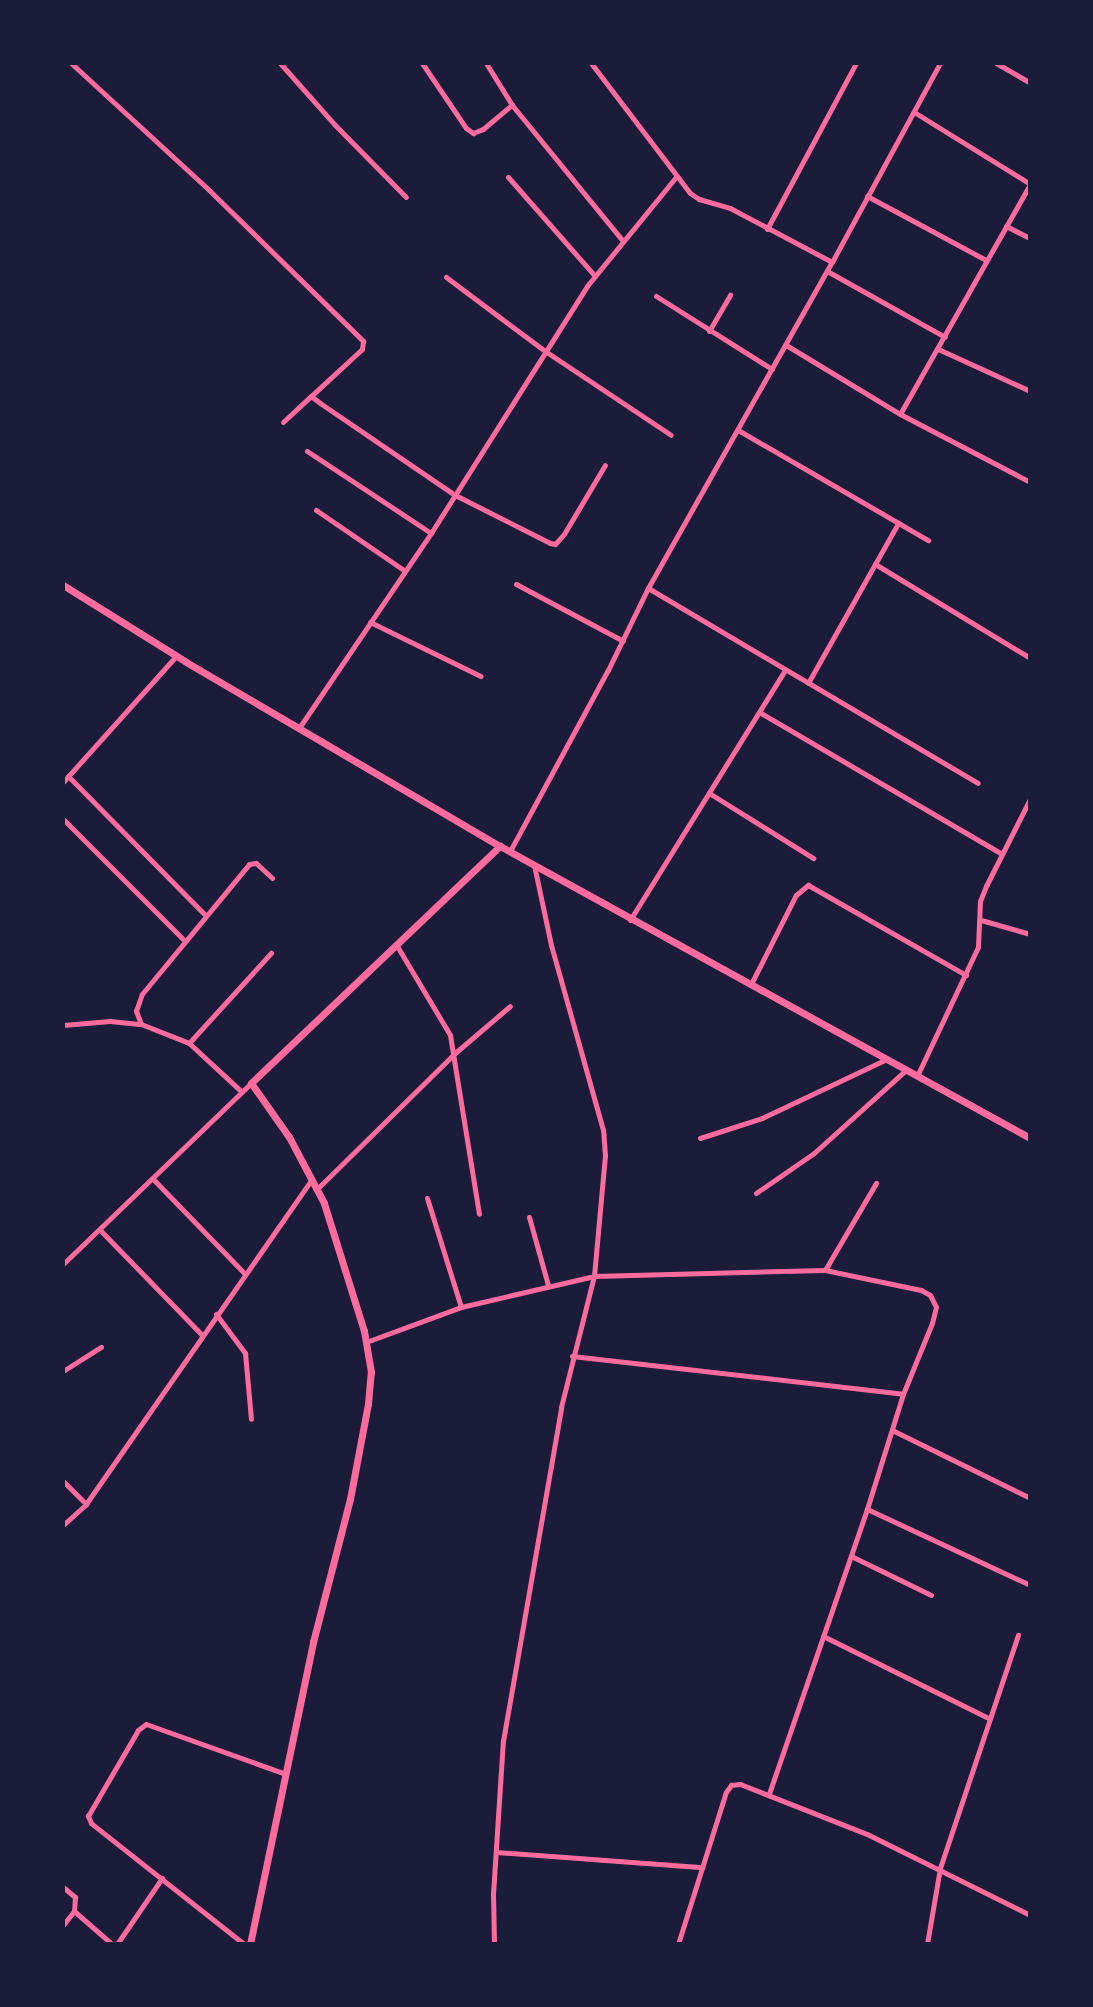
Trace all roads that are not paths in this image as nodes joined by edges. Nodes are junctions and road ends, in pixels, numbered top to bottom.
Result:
1 (71, 63) edge
2 (280, 63) edge
3 (422, 63) edge
4 (486, 63) edge
5 (591, 63) edge
6 (856, 63) edge
7 (940, 63) edge
8 (996, 63) edge
9 (1030, 83) edge
10 (512, 105) junction
11 (914, 111) junction
12 (508, 177) dead end
13 (676, 177) junction
14 (1030, 184) edge
15 (867, 196) junction
16 (406, 197) dead end
17 (1006, 226) junction
18 (767, 229) junction
19 (1030, 238) edge
20 (624, 241) junction
21 (986, 260) junction
22 (832, 262) junction
23 (827, 271) junction
24 (595, 276) junction
25 (446, 277) dead end
26 (730, 295) dead end
27 (656, 296) dead end
28 (709, 331) junction
29 (945, 337) junction
30 (786, 345) junction
31 (938, 349) junction
32 (545, 351) junction
33 (772, 369) junction
34 (1030, 391) edge
35 (311, 396) junction
36 (900, 414) junction
37 (283, 422) dead end
38 (738, 430) junction
39 (671, 435) dead end
40 (307, 451) dead end
41 (605, 465) dead end
42 (1030, 474) edge
43 (1028, 481) edge
44 (455, 495) junction
45 (316, 510) dead end
46 (898, 523) junction
47 (431, 533) junction
48 (928, 540) dead end
49 (875, 565) junction
50 (405, 571) junction
51 (516, 584) dead end
52 (63, 585) edge
53 (648, 588) junction
54 (370, 622) junction
55 (623, 641) junction
56 (176, 656) junction
57 (1030, 659) edge
58 (785, 670) junction
59 (480, 676) dead end
60 (808, 683) junction
61 (759, 712) junction
62 (299, 728) junction
63 (68, 776) junction
64 (63, 782) edge
65 (978, 783) dead end
66 (709, 793) junction
67 (1030, 799) edge
68 (63, 819) edge
69 (500, 846) junction
70 (510, 851) junction
71 (1002, 854) junction
72 (813, 858) dead end
73 (534, 865) junction
74 (272, 878) dead end
75 (205, 915) junction
76 (630, 920) junction
77 (981, 920) junction
78 (1030, 934) edge
79 (184, 940) junction
80 (397, 946) junction
81 (271, 953) dead end
82 (965, 975) junction
83 (751, 984) junction
84 (510, 1006) dead end
85 (141, 1024) junction
86 (63, 1026) edge
87 (189, 1042) junction
88 (455, 1053) junction
89 (888, 1059) junction
90 (906, 1070) junction
91 (917, 1076) junction
92 (251, 1083) junction
93 (242, 1092) junction
94 (700, 1138) dead end
95 (1030, 1138) edge
96 (153, 1179) junction
97 (312, 1179) junction
98 (876, 1183) dead end
99 (317, 1188) junction
100 (756, 1193) dead end
101 (427, 1198) dead end
102 (479, 1214) dead end
103 (529, 1217) dead end
104 (100, 1230) junction
105 (63, 1264) edge
106 (825, 1270) junction
107 (245, 1274) junction
108 (594, 1276) junction
109 (548, 1285) junction
110 (461, 1307) junction
111 (216, 1314) junction
112 (201, 1335) junction
113 (366, 1342) junction
114 (101, 1347) dead end
115 (572, 1356) junction
116 (63, 1371) edge
117 (903, 1394) junction
118 (251, 1419) dead end
119 (892, 1430) junction
120 (63, 1481) edge
121 (1030, 1498) edge
122 (86, 1504) junction
123 (867, 1509) junction
124 (63, 1525) edge
125 (851, 1556) junction
126 (1030, 1585) edge
127 (931, 1595) dead end
128 (1018, 1635) dead end
129 (823, 1636) junction
130 (988, 1718) junction
131 (286, 1774) junction
132 (769, 1794) junction
133 (496, 1852) junction
134 (702, 1867) junction
135 (940, 1868) junction
136 (162, 1878) junction
137 (63, 1886) edge
138 (74, 1911) junction
139 (1030, 1915) edge
140 (63, 1925) edge
141 (112, 1944) edge
142 (117, 1944) edge
143 (244, 1944) edge
144 (250, 1944) edge
145 (494, 1944) edge
146 (678, 1944) edge
147 (927, 1944) edge

1 - 35 street
2 - 16 street
3 - 10 street
4 - 10 street
5 - 13 street
6 - 18 street
7 - 11 street
8 - 9 street
10 - 20 street
11 - 14 street
11 - 15 street
12 - 24 street
13 - 18 street
13 - 20 street
14 - 17 street
15 - 21 street
15 - 22 street
17 - 19 street
17 - 21 street
18 - 22 street
20 - 24 street
21 - 29 street
22 - 23 street
23 - 29 street
23 - 30 street
24 - 32 street
25 - 32 street
26 - 28 street
27 - 28 street
28 - 33 street
29 - 31 street
30 - 33 street
30 - 36 street
31 - 34 street
31 - 36 street
32 - 39 street
32 - 44 street
33 - 38 street
35 - 37 street
35 - 44 street
36 - 43 street
38 - 46 street
38 - 53 street
40 - 47 street
41 - 44 street
42 - 43 street
44 - 47 street
45 - 50 street
46 - 48 street
46 - 49 street
47 - 50 street
49 - 57 street
49 - 60 street
50 - 54 street
51 - 55 street
52 - 56 street
53 - 55 street
53 - 58 street
54 - 59 street
54 - 62 street
55 - 70 street
56 - 62 street
56 - 63 street
58 - 60 street
58 - 61 street
60 - 65 street
61 - 66 street
61 - 71 street
62 - 69 street
63 - 64 street
63 - 75 street
66 - 72 street
66 - 76 street
67 - 71 street
68 - 79 street
69 - 70 street
69 - 80 street
70 - 73 street
71 - 77 street
73 - 76 street
73 - 108 street
74 - 75 street
75 - 79 street
76 - 83 street
77 - 78 street
77 - 82 street
79 - 85 street
80 - 88 street
80 - 92 street
81 - 87 street
82 - 83 street
82 - 91 street
83 - 89 street
84 - 88 street
85 - 86 street
85 - 87 street
87 - 93 street
88 - 99 street
88 - 102 street
89 - 90 street
89 - 94 street
90 - 91 street
90 - 100 street
91 - 95 street
92 - 93 street
92 - 97 street
93 - 96 street
96 - 104 street
96 - 107 street
97 - 99 street
97 - 107 street
98 - 106 street
99 - 113 street
101 - 110 street
103 - 109 street
104 - 105 street
104 - 112 street
106 - 108 street
106 - 117 street
107 - 111 street
108 - 109 street
108 - 115 street
109 - 110 street
110 - 113 street
111 - 112 street
111 - 118 street
112 - 122 street
113 - 131 street
114 - 116 street
115 - 117 street
115 - 133 street
117 - 119 street
119 - 121 street
119 - 123 street
120 - 122 street
122 - 124 street
123 - 125 street
123 - 126 street
125 - 127 street
125 - 129 street
128 - 130 street
129 - 130 street
129 - 132 street
130 - 135 street
131 - 136 street
131 - 144 street
132 - 134 street
132 - 135 street
133 - 134 street
133 - 145 street
134 - 146 street
135 - 139 street
135 - 147 street
136 - 142 street
136 - 143 street
137 - 138 street
138 - 140 street
138 - 141 street

